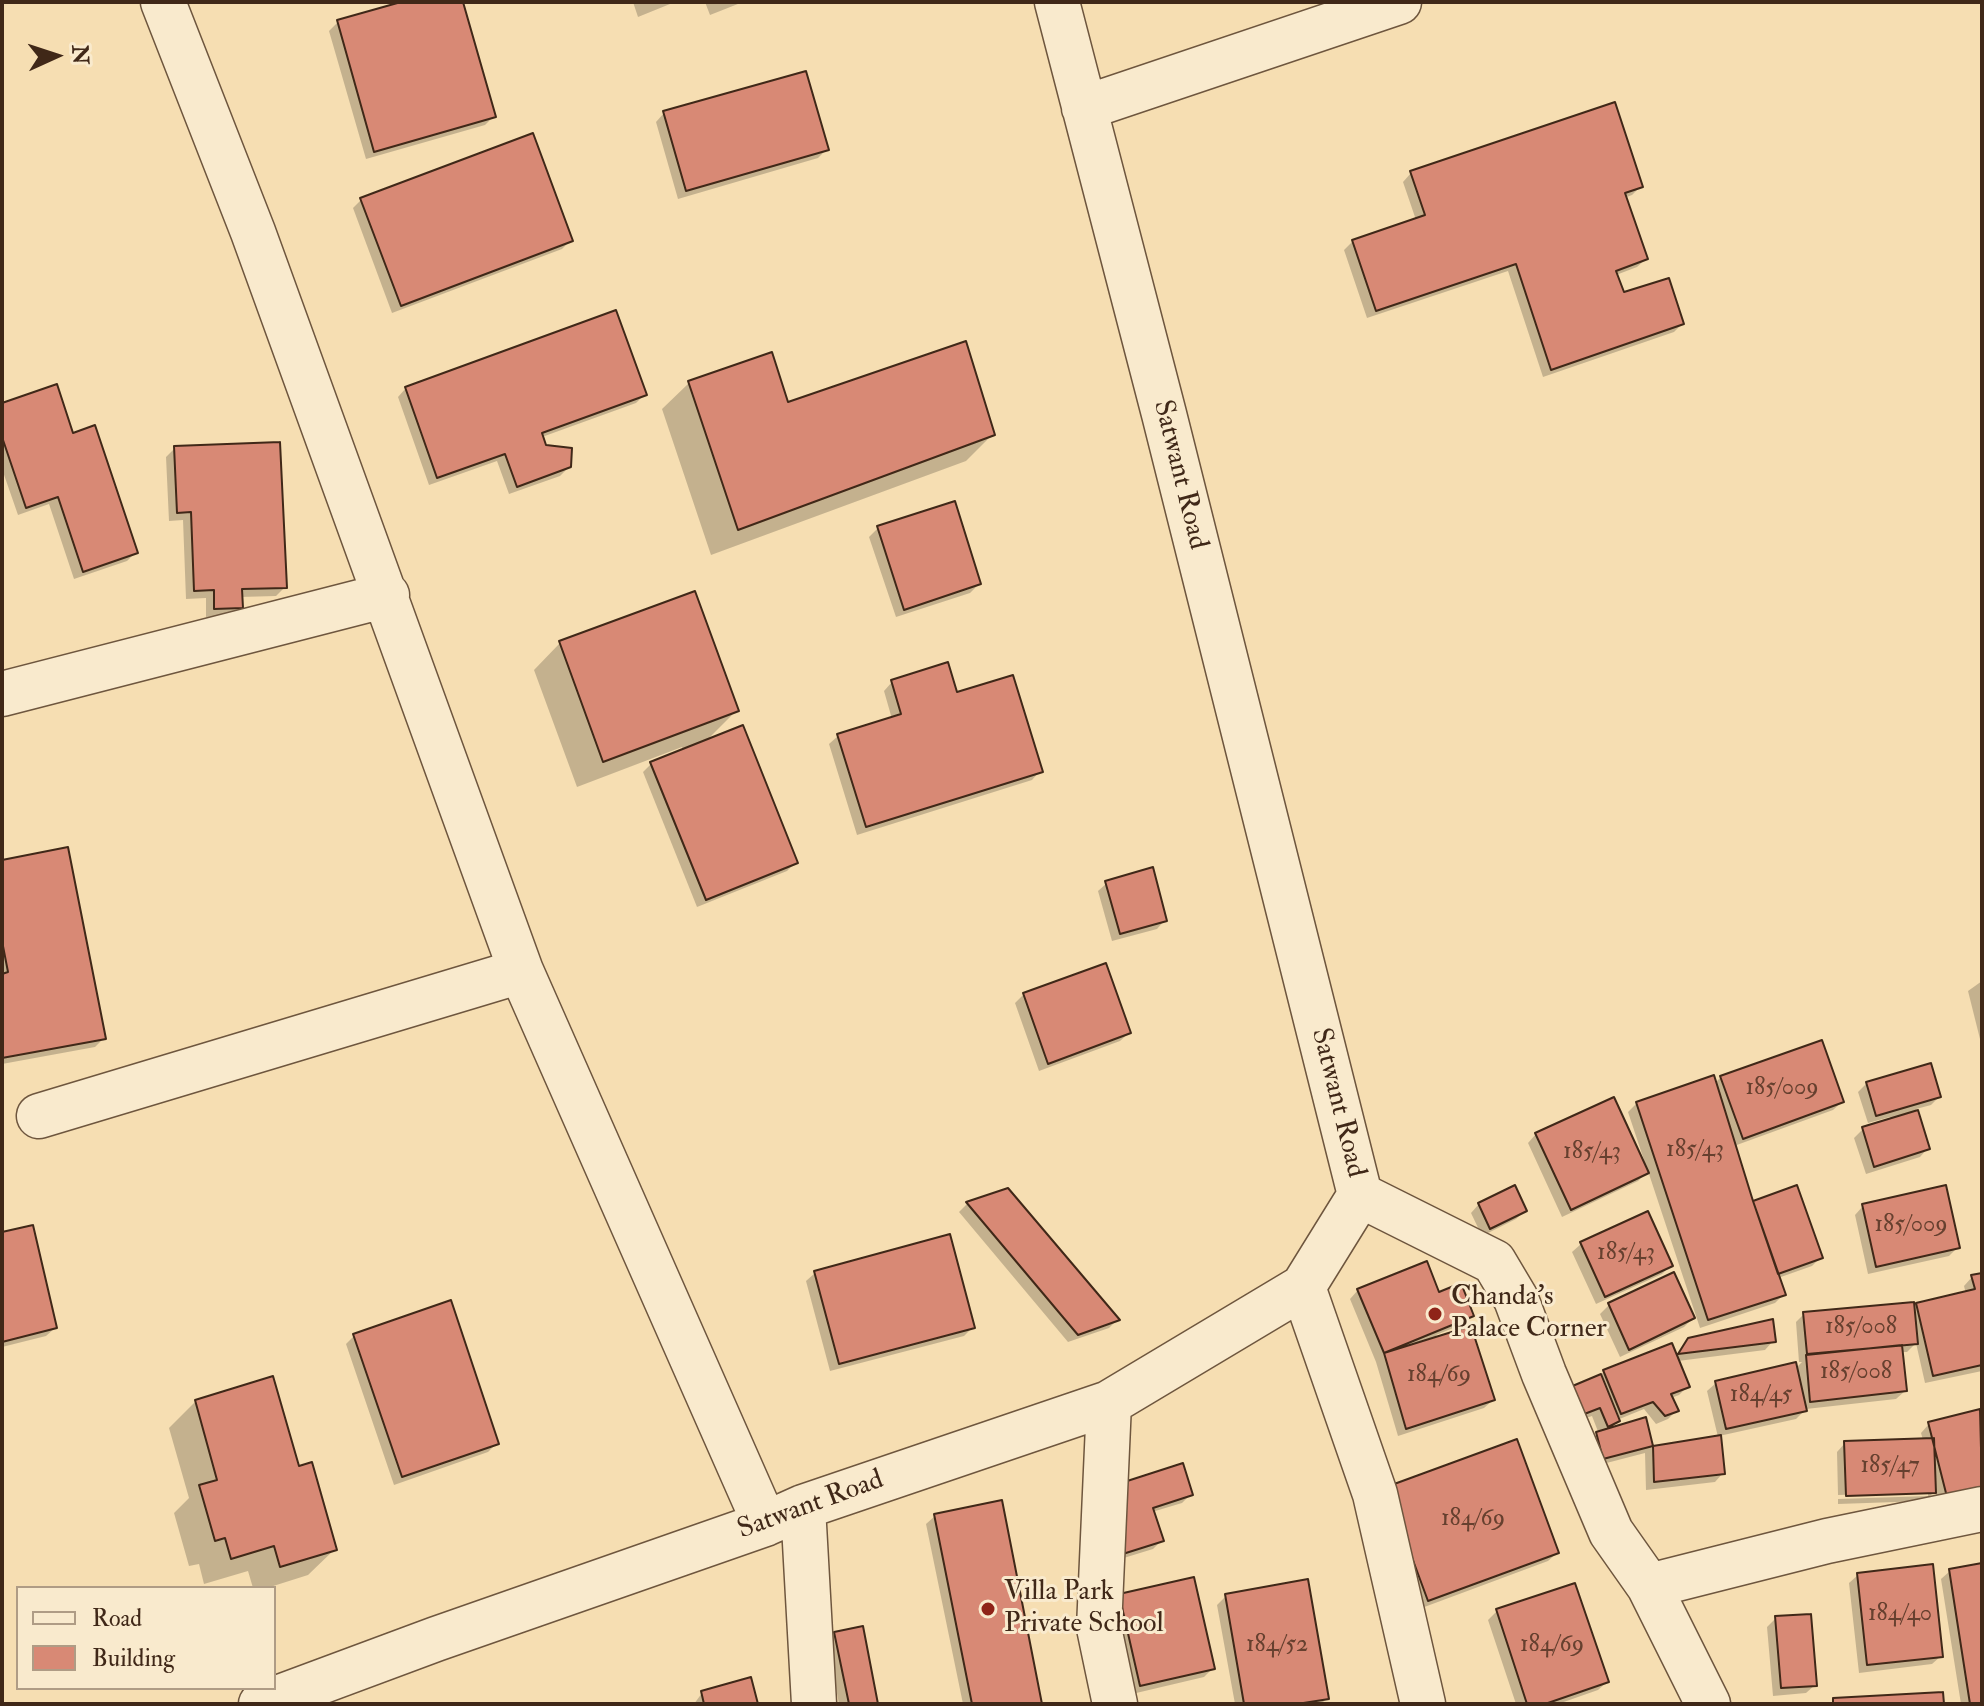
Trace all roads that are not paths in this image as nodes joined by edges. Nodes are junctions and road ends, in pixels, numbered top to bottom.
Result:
1 (163, 2) edge
2 (1057, 2) edge
3 (1399, 2) edge
4 (1084, 108) junction
5 (387, 595) junction
6 (2, 694) edge
7 (521, 971) junction
8 (39, 1116) dead end
9 (1360, 1195) junction
10 (1303, 1287) junction
11 (1109, 1403) junction
12 (1982, 1509) edge
13 (784, 1515) junction
14 (1649, 1586) junction
15 (261, 1704) edge
16 (814, 1704) edge
17 (1115, 1704) edge
18 (1423, 1704) edge
19 (1708, 1704) edge

1 - 5 street
2 - 4 street, Satwant Road
3 - 4 street
4 - 9 street, Satwant Road
5 - 6 street
5 - 7 street
7 - 8 street
7 - 13 street
9 - 10 street, Satwant Road
9 - 14 street
10 - 11 street, Satwant Road
10 - 18 street
11 - 13 street, Satwant Road
11 - 17 street
12 - 14 street
13 - 15 street, Satwant Road
13 - 16 street
14 - 19 street

